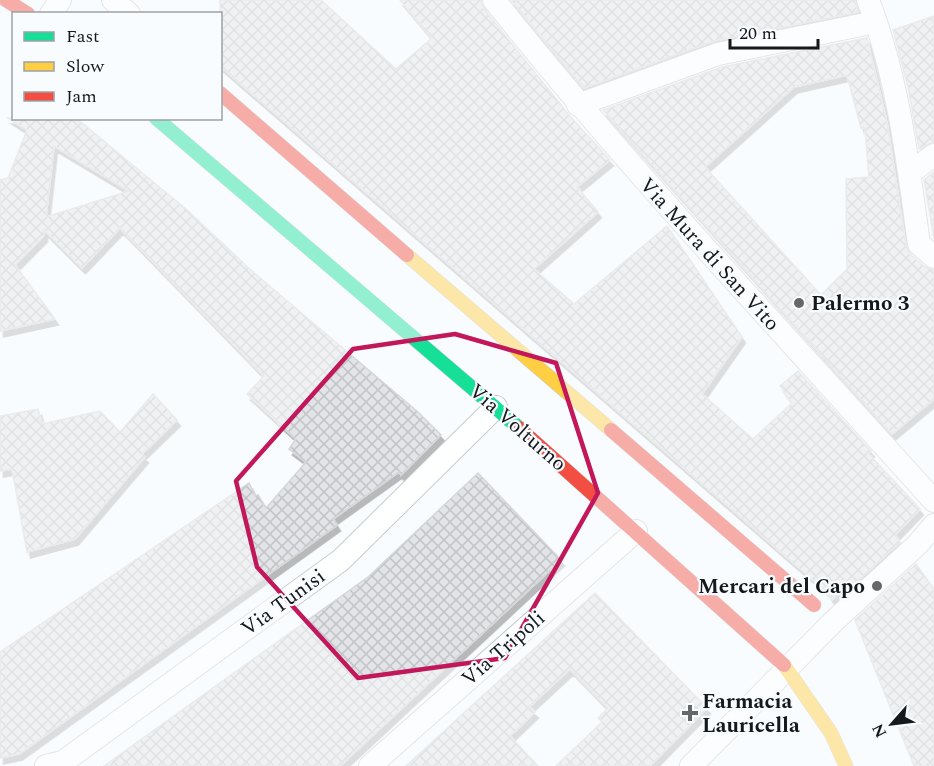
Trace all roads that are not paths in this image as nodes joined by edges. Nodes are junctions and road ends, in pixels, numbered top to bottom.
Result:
1 (6, 0) edge
2 (113, 0) edge
3 (494, 0) edge
4 (868, 0) edge
5 (25, 12) edge
6 (127, 12) edge
7 (876, 22) junction
8 (222, 95) edge
9 (578, 105) junction
10 (158, 120) edge
11 (934, 155) edge
12 (910, 173) junction
13 (934, 257) edge
14 (496, 408) junction
15 (934, 501) edge
16 (934, 525) edge
17 (636, 531) junction
18 (814, 605) dead end
19 (789, 669) junction
20 (58, 765) edge
21 (370, 766) edge
22 (691, 766) edge
23 (846, 766) edge

1 - 5 street
2 - 6 street
3 - 9 street, Via Mura di San Vito
4 - 7 street
7 - 9 street
7 - 12 street
8 - 18 street
9 - 15 street, Via Mura di San Vito
10 - 14 street, Via Volturno
11 - 12 street
12 - 13 street
14 - 17 street, Via Volturno
14 - 20 street, Via Tunisi
16 - 19 street
17 - 19 street, Via Volturno
17 - 21 street, Via Tripoli
19 - 22 street
19 - 23 street, Via Volturno

